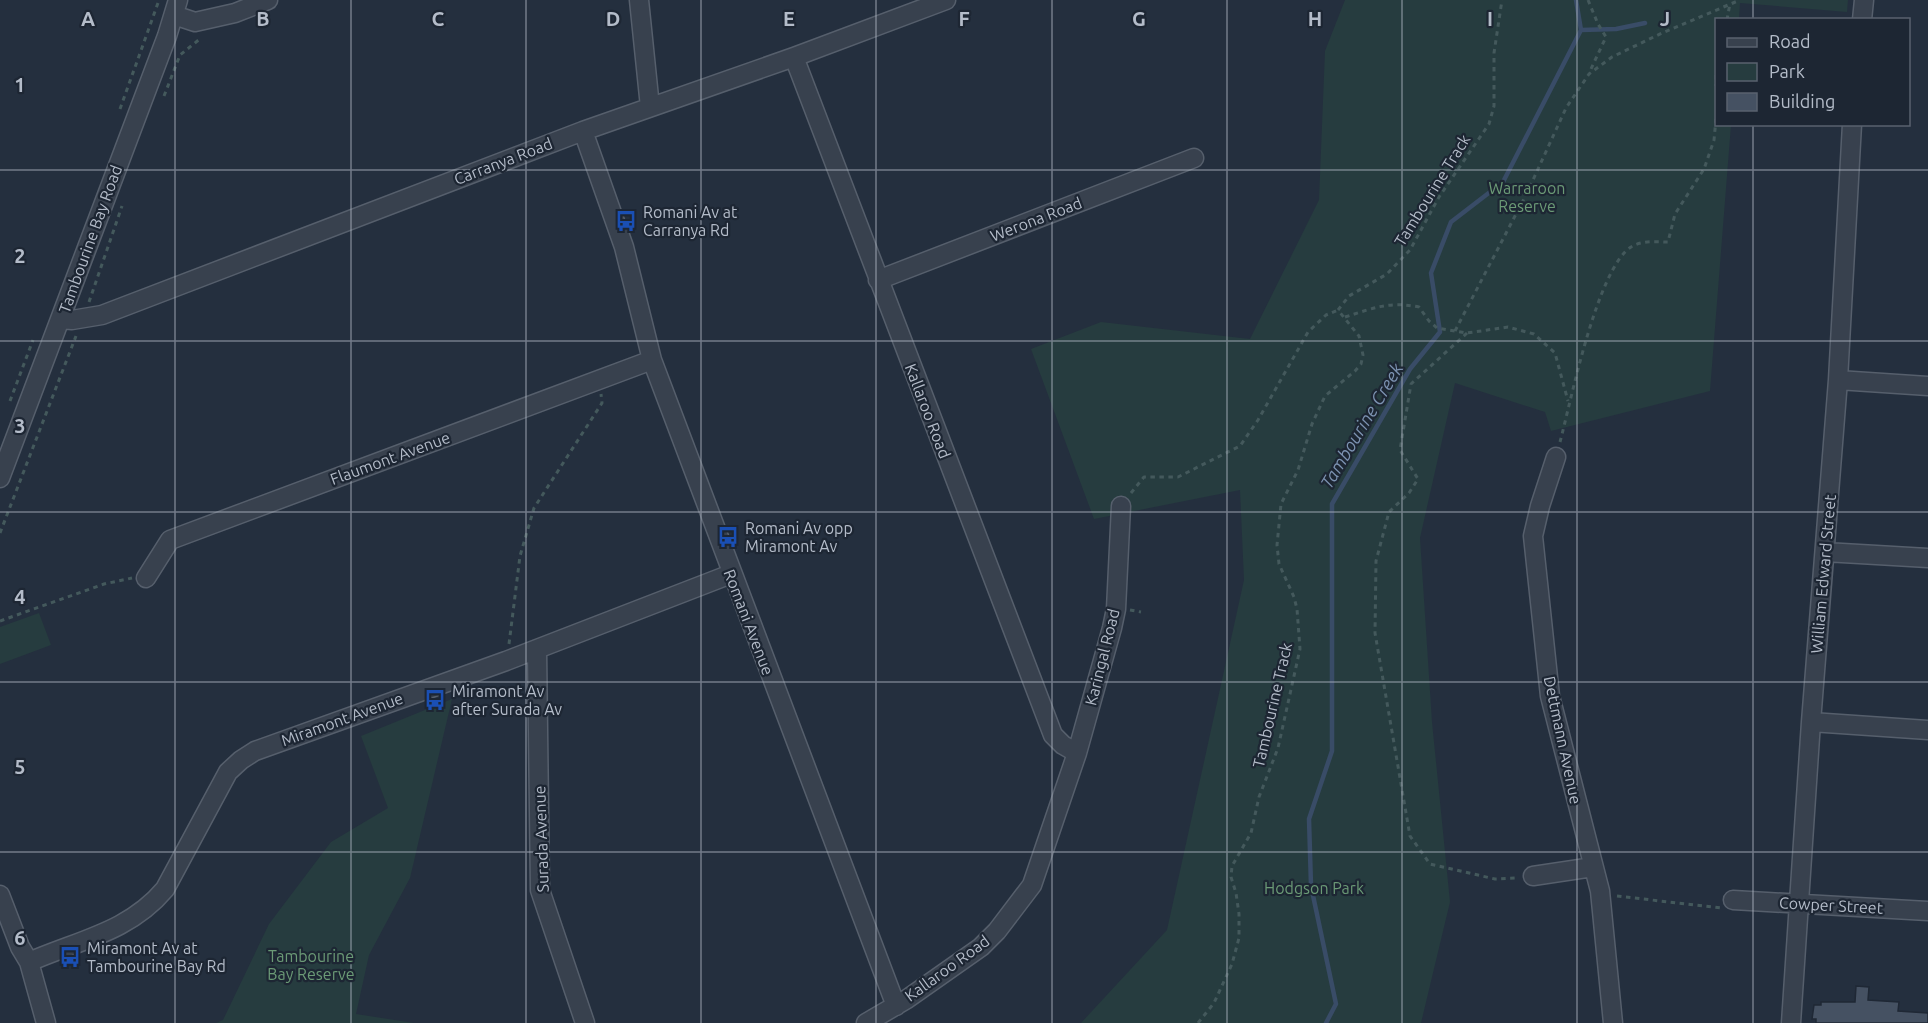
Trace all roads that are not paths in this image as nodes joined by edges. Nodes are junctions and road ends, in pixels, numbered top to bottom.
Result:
1 (268, 0) edge
2 (639, 0) edge
3 (946, 0) edge
4 (1864, 0) edge
5 (176, 8) edge
6 (1862, 18) edge
7 (794, 57) junction
8 (650, 107) junction
9 (1852, 126) edge
10 (583, 131) junction
11 (1194, 158) dead end
12 (878, 280) junction
13 (61, 320) junction
14 (652, 360) junction
15 (1838, 380) junction
16 (1928, 386) edge
17 (1556, 457) road end
18 (0, 478) edge
19 (1120, 506) road end
20 (1825, 552) junction
21 (1928, 558) edge
22 (731, 574) junction
23 (146, 578) road end
24 (537, 649) junction
25 (1811, 722) junction
26 (1928, 730) edge
27 (1074, 761) junction
28 (1593, 867) junction
29 (1533, 876) road end
30 (0, 895) edge
31 (1799, 903) junction
32 (1729, 904) road end
33 (1928, 911) edge
34 (29, 962) junction
35 (896, 1006) junction
36 (46, 1023) edge
37 (585, 1023) edge
38 (866, 1023) edge
39 (1612, 1023) edge
40 (1791, 1023) edge

1 - 5 street
2 - 8 street
3 - 7 street, Carranya Road
4 - 6 street
5 - 13 street, Tambourine Bay Road
7 - 8 street, Carranya Road
7 - 12 street, Kallaroo Road
8 - 10 street, Carranya Road
9 - 15 street, William Edward Street
10 - 13 street, Carranya Road
10 - 14 street, Romani Avenue
11 - 12 street, Werona Road
12 - 27 street, Kallaroo Road
13 - 18 street, Tambourine Bay Road
14 - 22 street, Romani Avenue
14 - 23 street, Flaumont Avenue
15 - 16 street
15 - 20 street, William Edward Street
17 - 28 street, Dettmann Avenue
19 - 27 street, Karingal Road
20 - 21 street
20 - 25 street, William Edward Street
22 - 24 street, Miramont Avenue
22 - 35 street, Romani Avenue
24 - 34 street, Miramont Avenue
24 - 37 street, Surada Avenue
25 - 26 street
25 - 31 street, William Edward Street
27 - 35 street, Kallaroo Road
28 - 29 street
28 - 39 street, Dettmann Avenue
30 - 34 street
31 - 32 street, Cowper Street
31 - 33 street, Cowper Street
31 - 40 street, William Edward Street
34 - 36 street
35 - 38 street, Kallaroo Road

